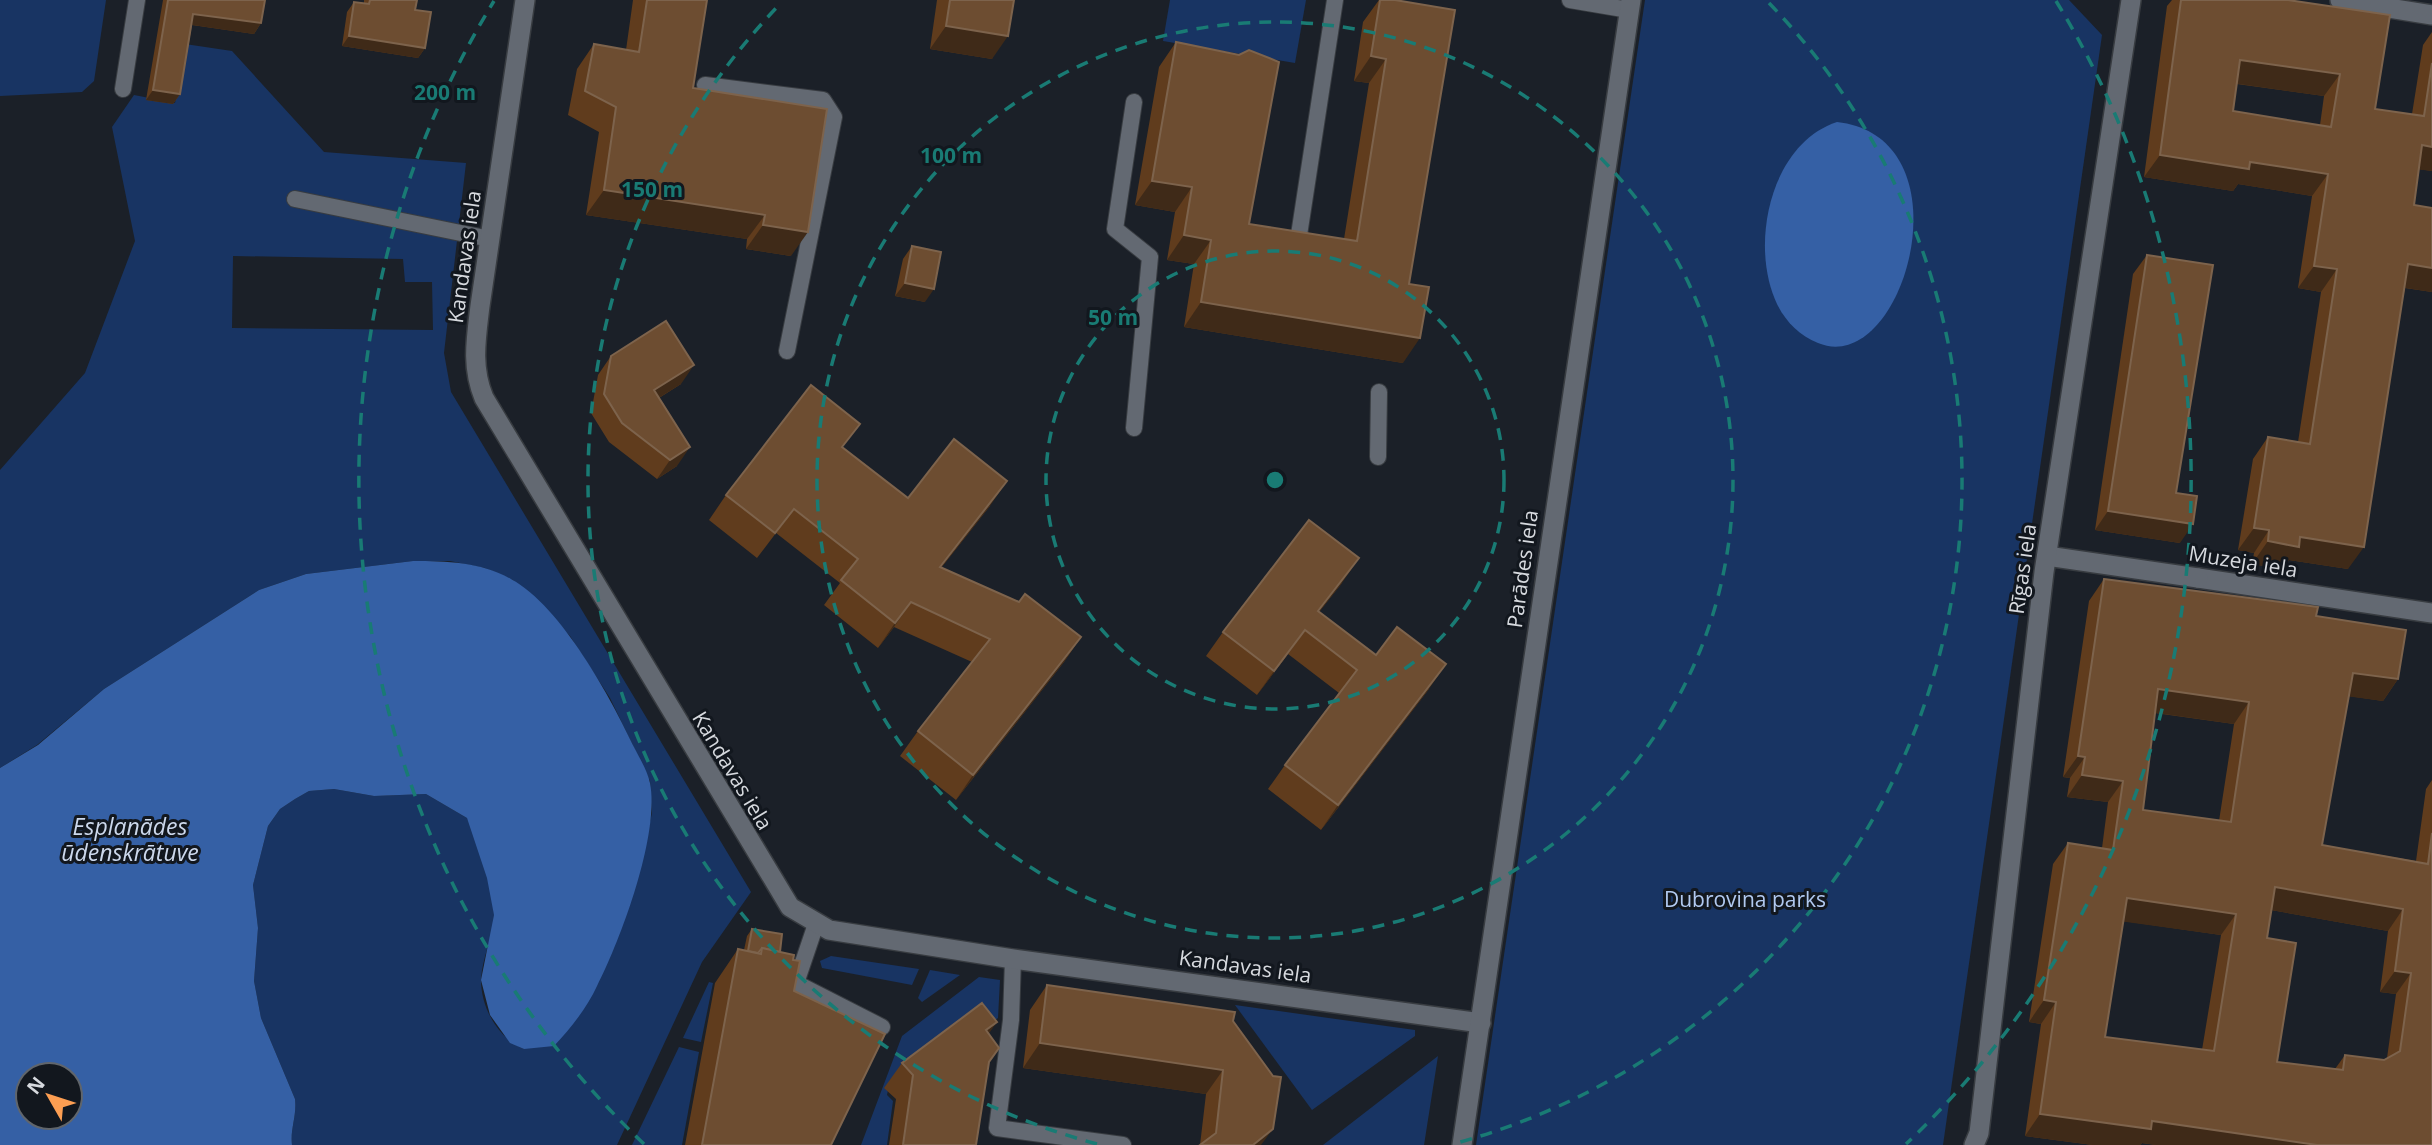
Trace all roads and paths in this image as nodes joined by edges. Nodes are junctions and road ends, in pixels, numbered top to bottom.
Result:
1 (137, 0) edge
2 (525, 0) edge
3 (1335, 0) edge
4 (1570, 0) edge
5 (2131, 0) edge
6 (2340, 0) edge
7 (1630, 5) edge
8 (2432, 15) edge
9 (705, 85) dead end
10 (123, 89) dead end
11 (1134, 102) dead end
12 (295, 200) dead end
13 (1299, 235) edge
14 (489, 246) junction
15 (786, 351) dead end
16 (1379, 393) dead end
17 (1134, 428) dead end
18 (1378, 457) dead end
19 (2047, 556) junction
20 (2432, 613) edge
21 (816, 924) junction
22 (1013, 959) junction
23 (761, 975) edge
24 (796, 983) junction
25 (1481, 1023) junction
26 (882, 1027) dead end
27 (1123, 1145) edge
28 (1462, 1145) edge
29 (1974, 1145) edge

1 - 10 lane
2 - 14 street, Kandavas iela
3 - 13 lane
4 - 7 lane
5 - 19 street, Rīgas iela
6 - 8 street
7 - 25 street, Parādes iela
9 - 15 lane
11 - 17 lane
12 - 14 lane
14 - 21 street, Kandavas iela
16 - 18 lane
19 - 20 street, Muzeja iela
19 - 29 street, Rīgas iela
21 - 22 street, Kandavas iela
21 - 24 lane
22 - 25 street, Kandavas iela
22 - 27 lane
23 - 24 lane
24 - 26 lane
25 - 28 street, Parādes iela

